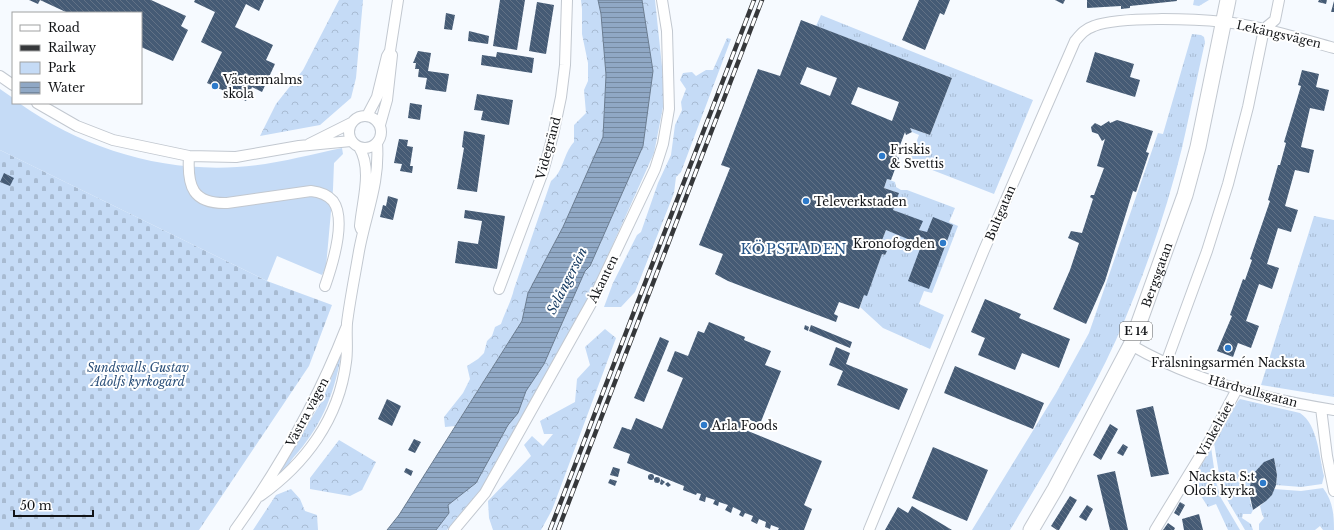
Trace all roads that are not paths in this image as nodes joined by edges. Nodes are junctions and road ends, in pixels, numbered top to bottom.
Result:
1 (398, 0) edge
2 (567, 0) edge
3 (662, 0) edge
4 (1228, 0) edge
5 (1279, 0) edge
6 (1224, 22) junction
7 (1264, 29) junction
8 (1334, 48) edge
9 (390, 50) junction
10 (0, 76) edge
11 (12, 85) edge
12 (39, 104) edge
13 (367, 116) junction
14 (351, 123) junction
15 (380, 125) junction
16 (377, 143) junction
17 (355, 144) junction
18 (307, 145) junction
19 (189, 156) junction
20 (362, 233) junction
21 (326, 286) dead end
22 (499, 289) dead end
23 (347, 324) junction
24 (1131, 345) junction
25 (1166, 363) junction
26 (1237, 389) junction
27 (1320, 408) junction
28 (1334, 410) edge
29 (1334, 491) edge
30 (260, 496) junction
31 (235, 530) edge
32 (454, 530) edge
33 (869, 530) edge
34 (1031, 530) edge
35 (1155, 530) edge

1 - 9 street
2 - 22 street, Videgränd
3 - 32 street, Åkanten
4 - 6 highway, Bergsgatan / E 14
5 - 7 street
6 - 7 street, Lekängsvägen
6 - 24 highway, Bergsgatan / E 14
6 - 33 street, Bultgatan
7 - 8 street, Lekängsvägen
7 - 25 street
9 - 13 street
9 - 15 street
10 - 11 street
12 - 19 street
13 - 14 street
13 - 15 street
14 - 17 street
14 - 18 street
15 - 16 street
16 - 17 street
16 - 20 street, Västra vägen
17 - 18 street
17 - 20 street, Västra vägen
18 - 19 street
19 - 21 street
20 - 23 street, Västra vägen
23 - 30 street, Västra vägen
23 - 30 street, Västra vägen
24 - 25 street, Hårdvallsgatan
24 - 34 highway, Bergsgatan / E 14
25 - 26 street, Hårdvallsgatan
26 - 27 street, Hårdvallsgatan
26 - 35 street, Vinkeltået
27 - 28 street, Hårdvallsgatan
27 - 29 street
30 - 31 street, Västra vägen

